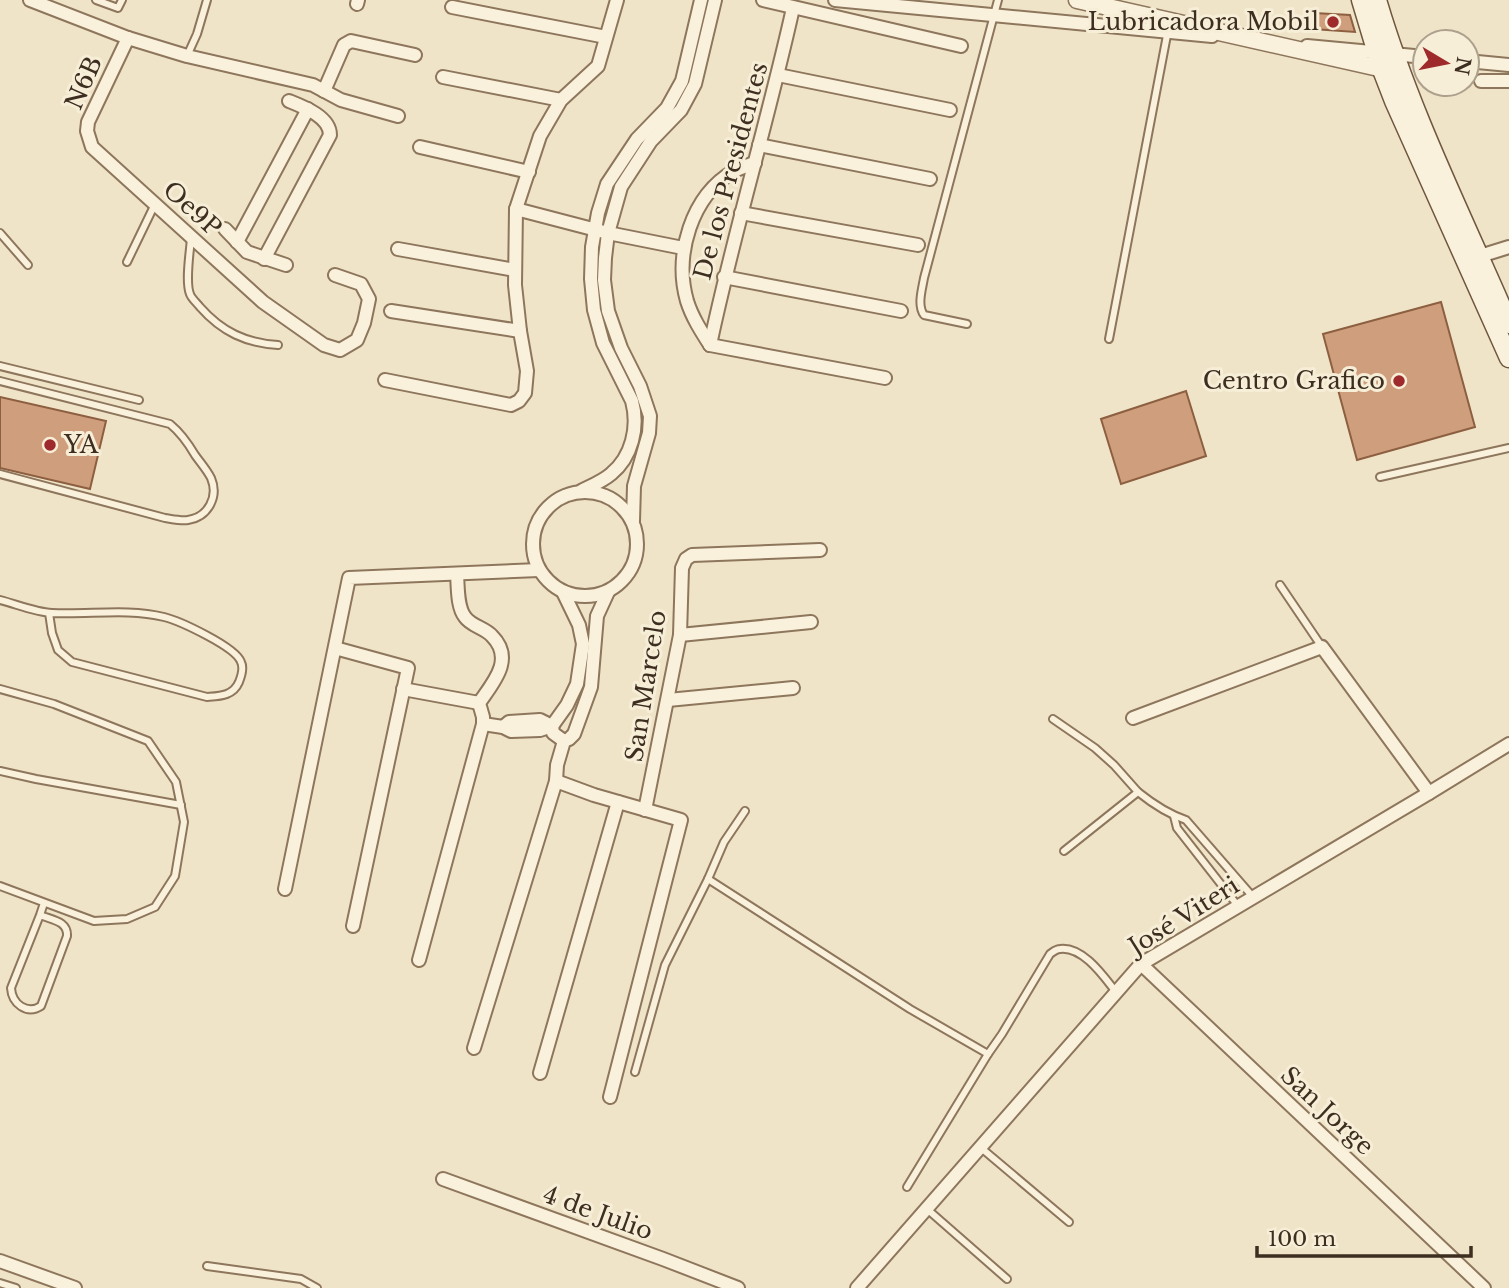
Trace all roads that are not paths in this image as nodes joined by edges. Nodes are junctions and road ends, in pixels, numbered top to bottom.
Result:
1 (30, 0) edge
2 (96, 0) edge
3 (122, 0) edge
4 (207, 0) edge
5 (617, 0) edge
6 (701, 0) edge
7 (715, 0) edge
8 (763, 0) edge
9 (835, 0) edge
10 (998, 0) edge
11 (1077, 0) edge
12 (1362, 0) edge
13 (1377, 0) edge
14 (452, 7) dead end
15 (793, 8) junction
16 (1169, 21) junction
17 (606, 37) junction
18 (128, 38) junction
19 (961, 46) dead end
20 (415, 55) dead end
21 (187, 56) junction
22 (1411, 56) edge
23 (1481, 62) edge
24 (1509, 65) edge
25 (1382, 70) junction
26 (1401, 73) junction
27 (778, 75) junction
28 (443, 77) dead end
29 (1481, 81) dead end
30 (1509, 81) edge
31 (324, 91) junction
32 (561, 100) junction
33 (289, 101) dead end
34 (308, 109) junction
35 (950, 110) dead end
36 (398, 116) dead end
37 (646, 138) junction
38 (760, 145) junction
39 (92, 147) joint
40 (420, 147) dead end
41 (755, 163) junction
42 (529, 172) junction
43 (930, 179) dead end
44 (155, 204) junction
45 (516, 209) junction
46 (741, 213) junction
47 (225, 229) dead end
48 (601, 231) junction
49 (0, 233) edge
50 (191, 237) junction
51 (237, 242) junction
52 (918, 245) dead end
53 (1509, 247) edge
54 (683, 248) junction
55 (398, 250) dead end
56 (247, 252) junction
57 (1480, 256) junction
58 (264, 259) junction
59 (127, 262) dead end
60 (28, 265) dead end
61 (286, 265) dead end
62 (515, 270) junction
63 (231, 272) junction
64 (335, 275) dead end
65 (724, 277) junction
66 (901, 310) dead end
67 (391, 311) dead end
68 (967, 324) dead end
69 (1509, 324) edge
70 (520, 331) junction
71 (1109, 339) dead end
72 (278, 345) dead end
73 (709, 345) junction
74 (621, 348) junction
75 (607, 353) junction
76 (1509, 358) edge
77 (0, 366) edge
78 (885, 379) dead end
79 (385, 380) dead end
80 (0, 381) edge
81 (139, 400) dead end
82 (1509, 448) edge
83 (0, 474) edge
84 (1380, 477) dead end
85 (581, 491) junction
86 (633, 521) junction
87 (820, 550) dead end
88 (539, 570) junction
89 (457, 574) junction
90 (1280, 584) dead end
91 (608, 592) junction
92 (564, 593) junction
93 (0, 600) edge
94 (49, 613) junction
95 (811, 622) dead end
96 (680, 635) junction
97 (1322, 647) junction
98 (335, 648) junction
99 (793, 688) dead end
100 (0, 689) edge
101 (403, 689) junction
102 (668, 701) junction
103 (479, 703) junction
104 (1133, 718) dead end
105 (1053, 719) dead end
106 (483, 724) junction
107 (551, 726) junction
108 (564, 741) junction
109 (1509, 744) edge
110 (0, 771) edge
111 (556, 781) junction
112 (1138, 792) junction
113 (1429, 793) junction
114 (618, 802) junction
115 (181, 805) junction
116 (645, 810) junction
117 (745, 811) dead end
118 (1174, 816) junction
119 (1064, 851) dead end
120 (708, 878) junction
121 (0, 886) edge
122 (285, 889) dead end
123 (1253, 897) junction
124 (44, 903) junction
125 (1238, 906) junction
126 (40, 915) junction
127 (354, 926) dead end
128 (419, 960) dead end
129 (1141, 964) junction
130 (1116, 992) junction
131 (474, 1048) dead end
132 (988, 1054) junction
133 (635, 1072) dead end
134 (540, 1073) dead end
135 (610, 1097) dead end
136 (980, 1147) junction
137 (443, 1180) dead end
138 (907, 1187) dead end
139 (927, 1208) junction
140 (1069, 1222) dead end
141 (0, 1261) edge
142 (207, 1266) dead end
143 (1007, 1279) dead end
144 (0, 1283) edge
145 (16, 1288) edge
146 (75, 1288) edge
147 (317, 1288) edge
148 (738, 1288) edge
149 (857, 1288) edge
150 (1484, 1288) edge

1 - 18 street
2 - 3 lane
4 - 21 lane
5 - 17 street
6 - 37 street
7 - 37 street
8 - 15 street
9 - 22 street
10 - 68 lane
11 - 16 street
12 - 25 main road
13 - 26 main road
14 - 17 street
15 - 19 street
15 - 27 street, De los Presidentes
16 - 25 street
16 - 71 lane
17 - 32 street
18 - 21 street
18 - 39 street, N6B
20 - 31 street
21 - 31 street
23 - 24 street
25 - 26 street
25 - 76 main road
26 - 57 main road
27 - 35 street
27 - 38 street, De los Presidentes
28 - 32 street
29 - 30 street
31 - 36 street
32 - 42 street
33 - 34 street
34 - 51 street
34 - 58 street
37 - 48 street
38 - 41 street, De los Presidentes
38 - 43 street
39 - 44 street, Oe9P
40 - 42 street
41 - 46 street, De los Presidentes
41 - 54 street
42 - 45 street
44 - 50 street, Oe9P
44 - 59 lane
45 - 48 street
45 - 62 street
46 - 52 street
46 - 65 street, De los Presidentes
47 - 51 street
48 - 54 street
48 - 74 street
48 - 75 street
49 - 60 lane
50 - 63 street, Oe9P
50 - 72 lane
51 - 56 street
53 - 57 street
54 - 73 street
55 - 62 street
56 - 58 street
56 - 63 street
57 - 69 main road
58 - 61 street
62 - 70 street
63 - 64 street, Oe9P
65 - 66 street
65 - 73 street, De los Presidentes
67 - 70 street
70 - 79 street
73 - 78 street
74 - 75 street
74 - 86 street
75 - 85 street
77 - 81 lane
80 - 83 lane
82 - 84 lane
85 - 86 street
85 - 88 street
86 - 91 street
87 - 96 street, San Marcelo
88 - 89 street
88 - 92 street
89 - 98 street
89 - 103 street
90 - 97 lane
91 - 92 street
91 - 108 street
92 - 107 street
93 - 94 lane
94 - 94 lane
95 - 96 street
96 - 102 street, San Marcelo
97 - 104 street
97 - 113 street
98 - 101 street
98 - 122 street
99 - 102 street
100 - 115 lane
101 - 103 street
101 - 127 street
102 - 116 street, San Marcelo
103 - 106 street
105 - 112 lane
106 - 107 street
106 - 128 street
107 - 108 street
108 - 111 street
109 - 113 street, José Viteri
110 - 115 lane
111 - 114 street
111 - 131 street
112 - 118 lane
112 - 119 lane
113 - 123 street, José Viteri
114 - 116 street
114 - 134 street
115 - 124 lane
116 - 135 street
117 - 120 lane
118 - 123 lane
118 - 125 lane
120 - 132 lane
120 - 133 lane
121 - 124 lane
123 - 125 street, José Viteri
124 - 126 lane
125 - 129 street, José Viteri
126 - 126 lane
129 - 130 street, José Viteri
129 - 150 street, San Jorge
130 - 132 lane
130 - 136 street, José Viteri
132 - 138 lane
136 - 139 street, José Viteri
136 - 140 lane
137 - 148 street, 4 de Julio
139 - 143 lane
139 - 149 street, José Viteri
141 - 146 street
142 - 147 lane
144 - 145 lane

